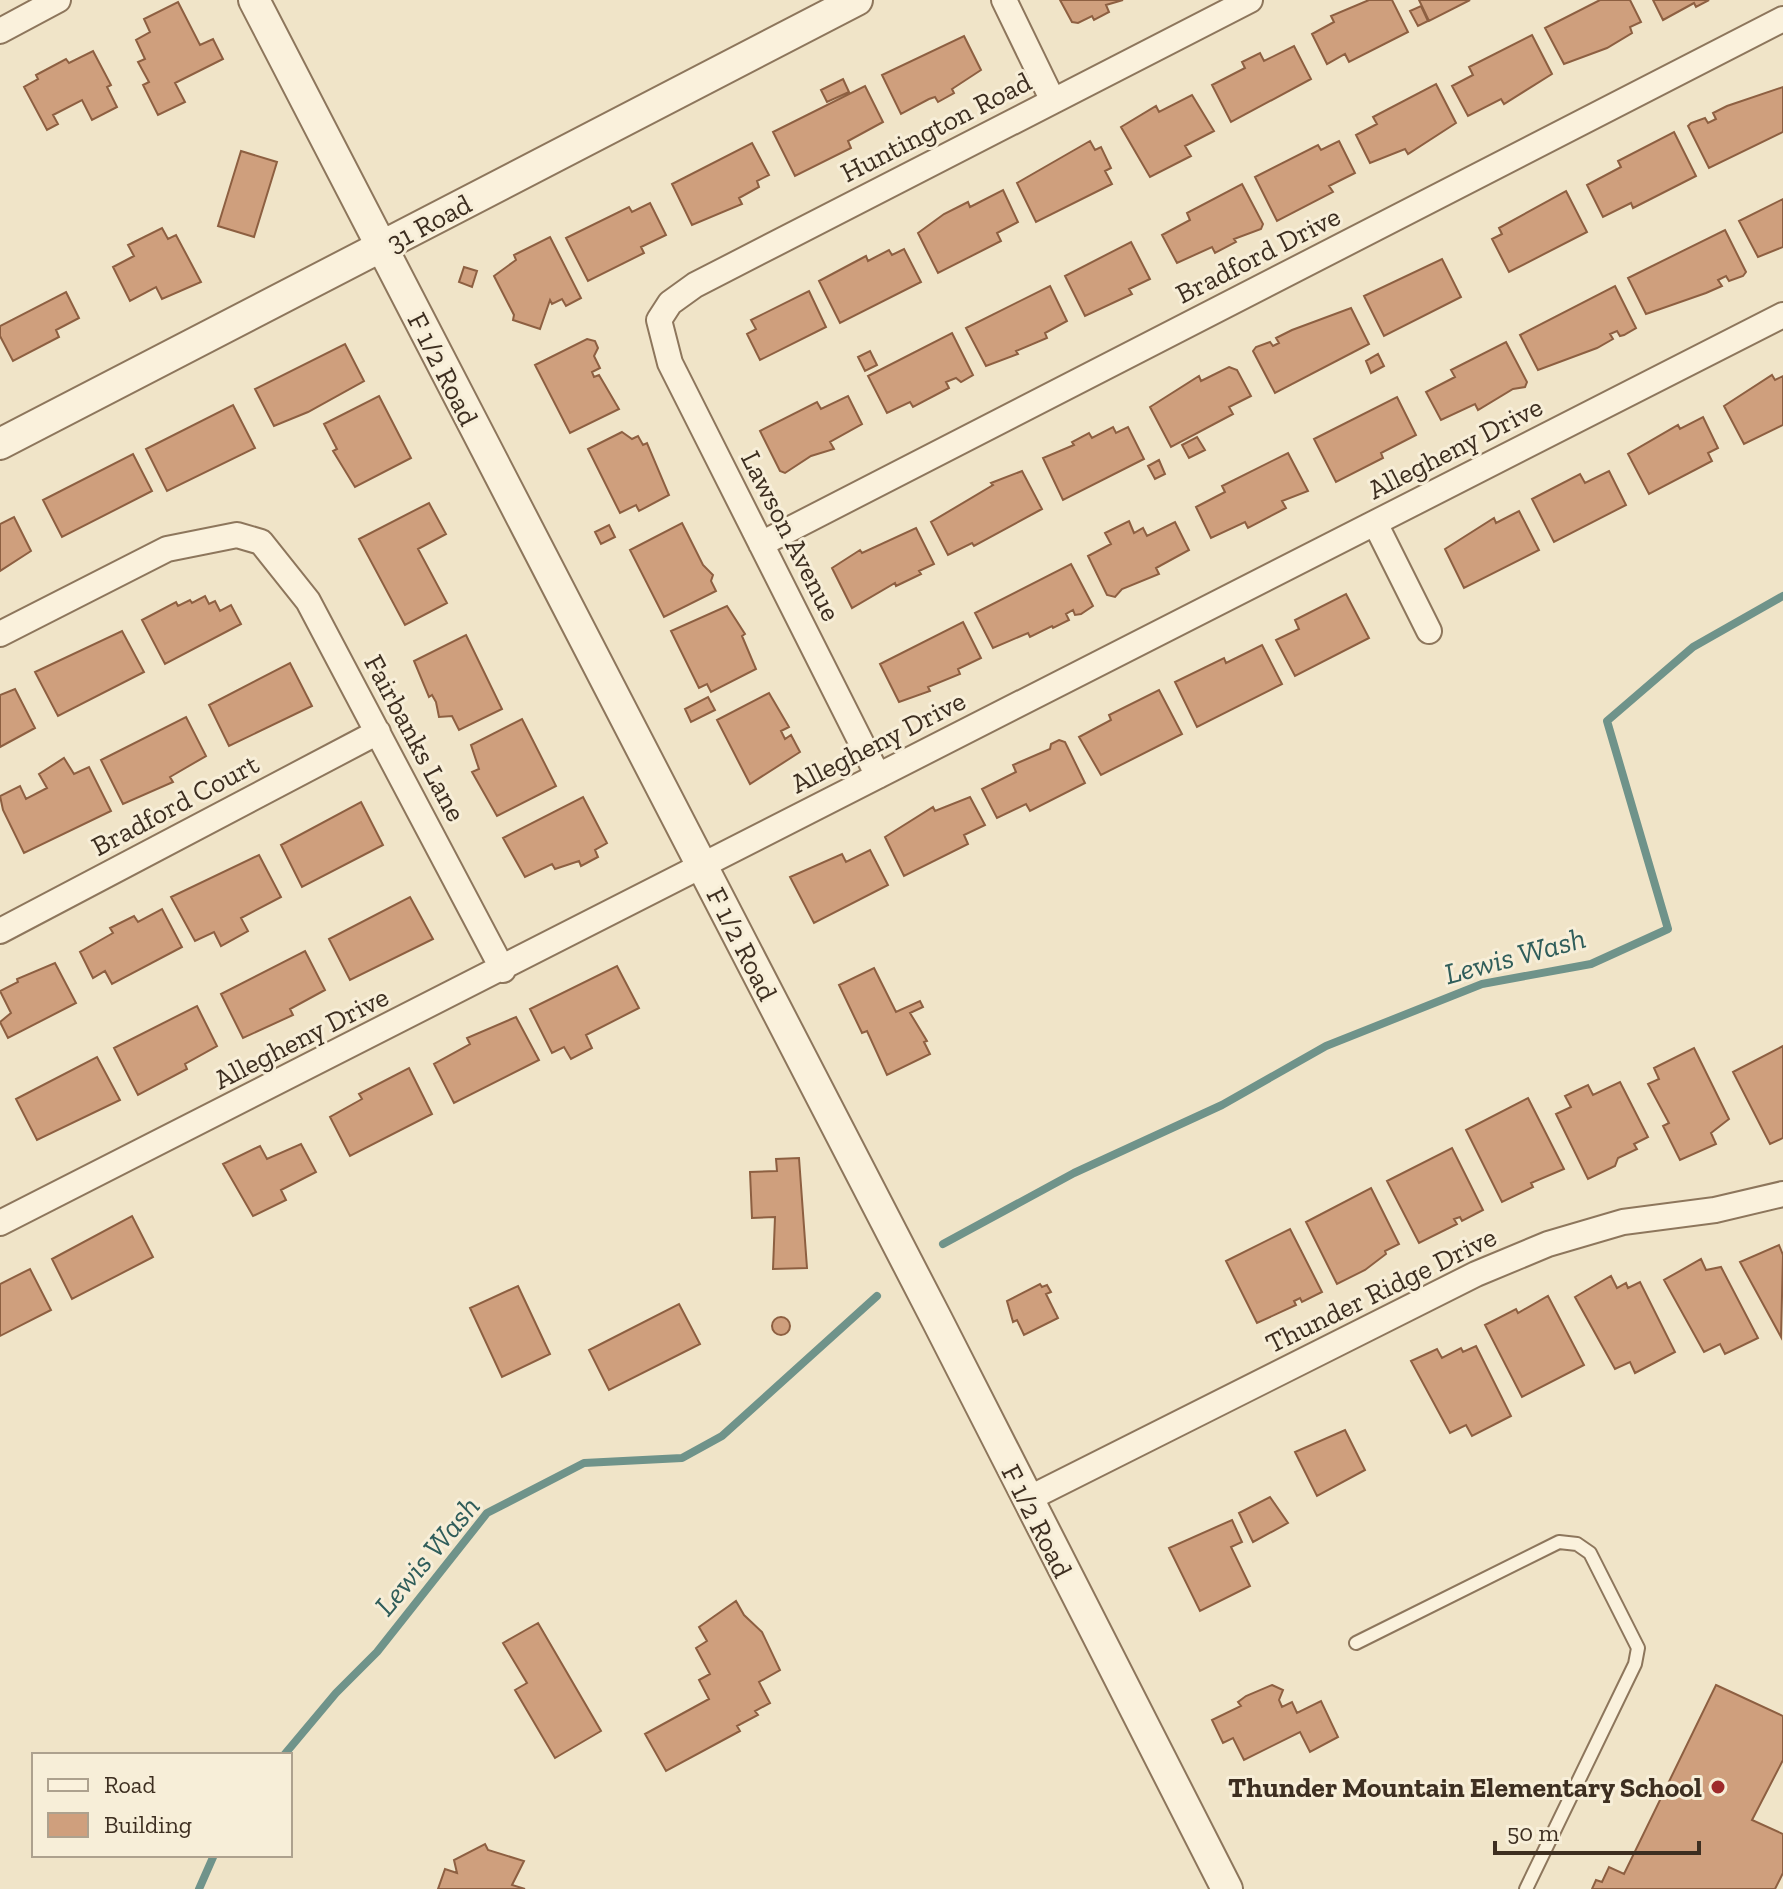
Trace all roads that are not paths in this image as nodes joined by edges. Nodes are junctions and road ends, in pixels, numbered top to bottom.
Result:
1 (58, 0) edge
2 (254, 0) edge
3 (857, 0) edge
4 (1004, 0) edge
5 (1250, 0) edge
6 (1783, 19) edge
7 (0, 31) edge
8 (1053, 101) junction
9 (381, 248) junction
10 (1783, 315) edge
11 (659, 320) joint
12 (0, 444) edge
13 (1375, 523) junction
14 (761, 544) junction
15 (1429, 631) dead end
16 (0, 634) edge
17 (378, 732) junction
18 (878, 776) junction
19 (701, 864) junction
20 (0, 931) edge
21 (503, 970) junction
22 (1783, 1194) edge
23 (0, 1223) edge
24 (1026, 1500) junction
25 (1356, 1643) dead end
26 (1227, 1889) edge
27 (1526, 1889) edge

1 - 7 street
2 - 9 street, F 1/2 Road
3 - 9 street, 31 Road
4 - 8 street
5 - 8 street, Huntington Road
6 - 14 street, Bradford Drive
8 - 11 street, Huntington Road
9 - 12 street, 31 Road
9 - 19 street, F 1/2 Road
10 - 13 street, Allegheny Drive
11 - 14 street, Lawson Avenue
13 - 15 street
13 - 18 street, Allegheny Drive
14 - 18 street, Lawson Avenue
16 - 17 street, Fairbanks Lane
17 - 20 street, Bradford Court
17 - 21 street, Fairbanks Lane
18 - 19 street, Allegheny Drive
19 - 21 street, Allegheny Drive
19 - 24 street, F 1/2 Road
21 - 23 street, Allegheny Drive
22 - 24 street, Thunder Ridge Drive
24 - 26 street, F 1/2 Road
25 - 27 lane

